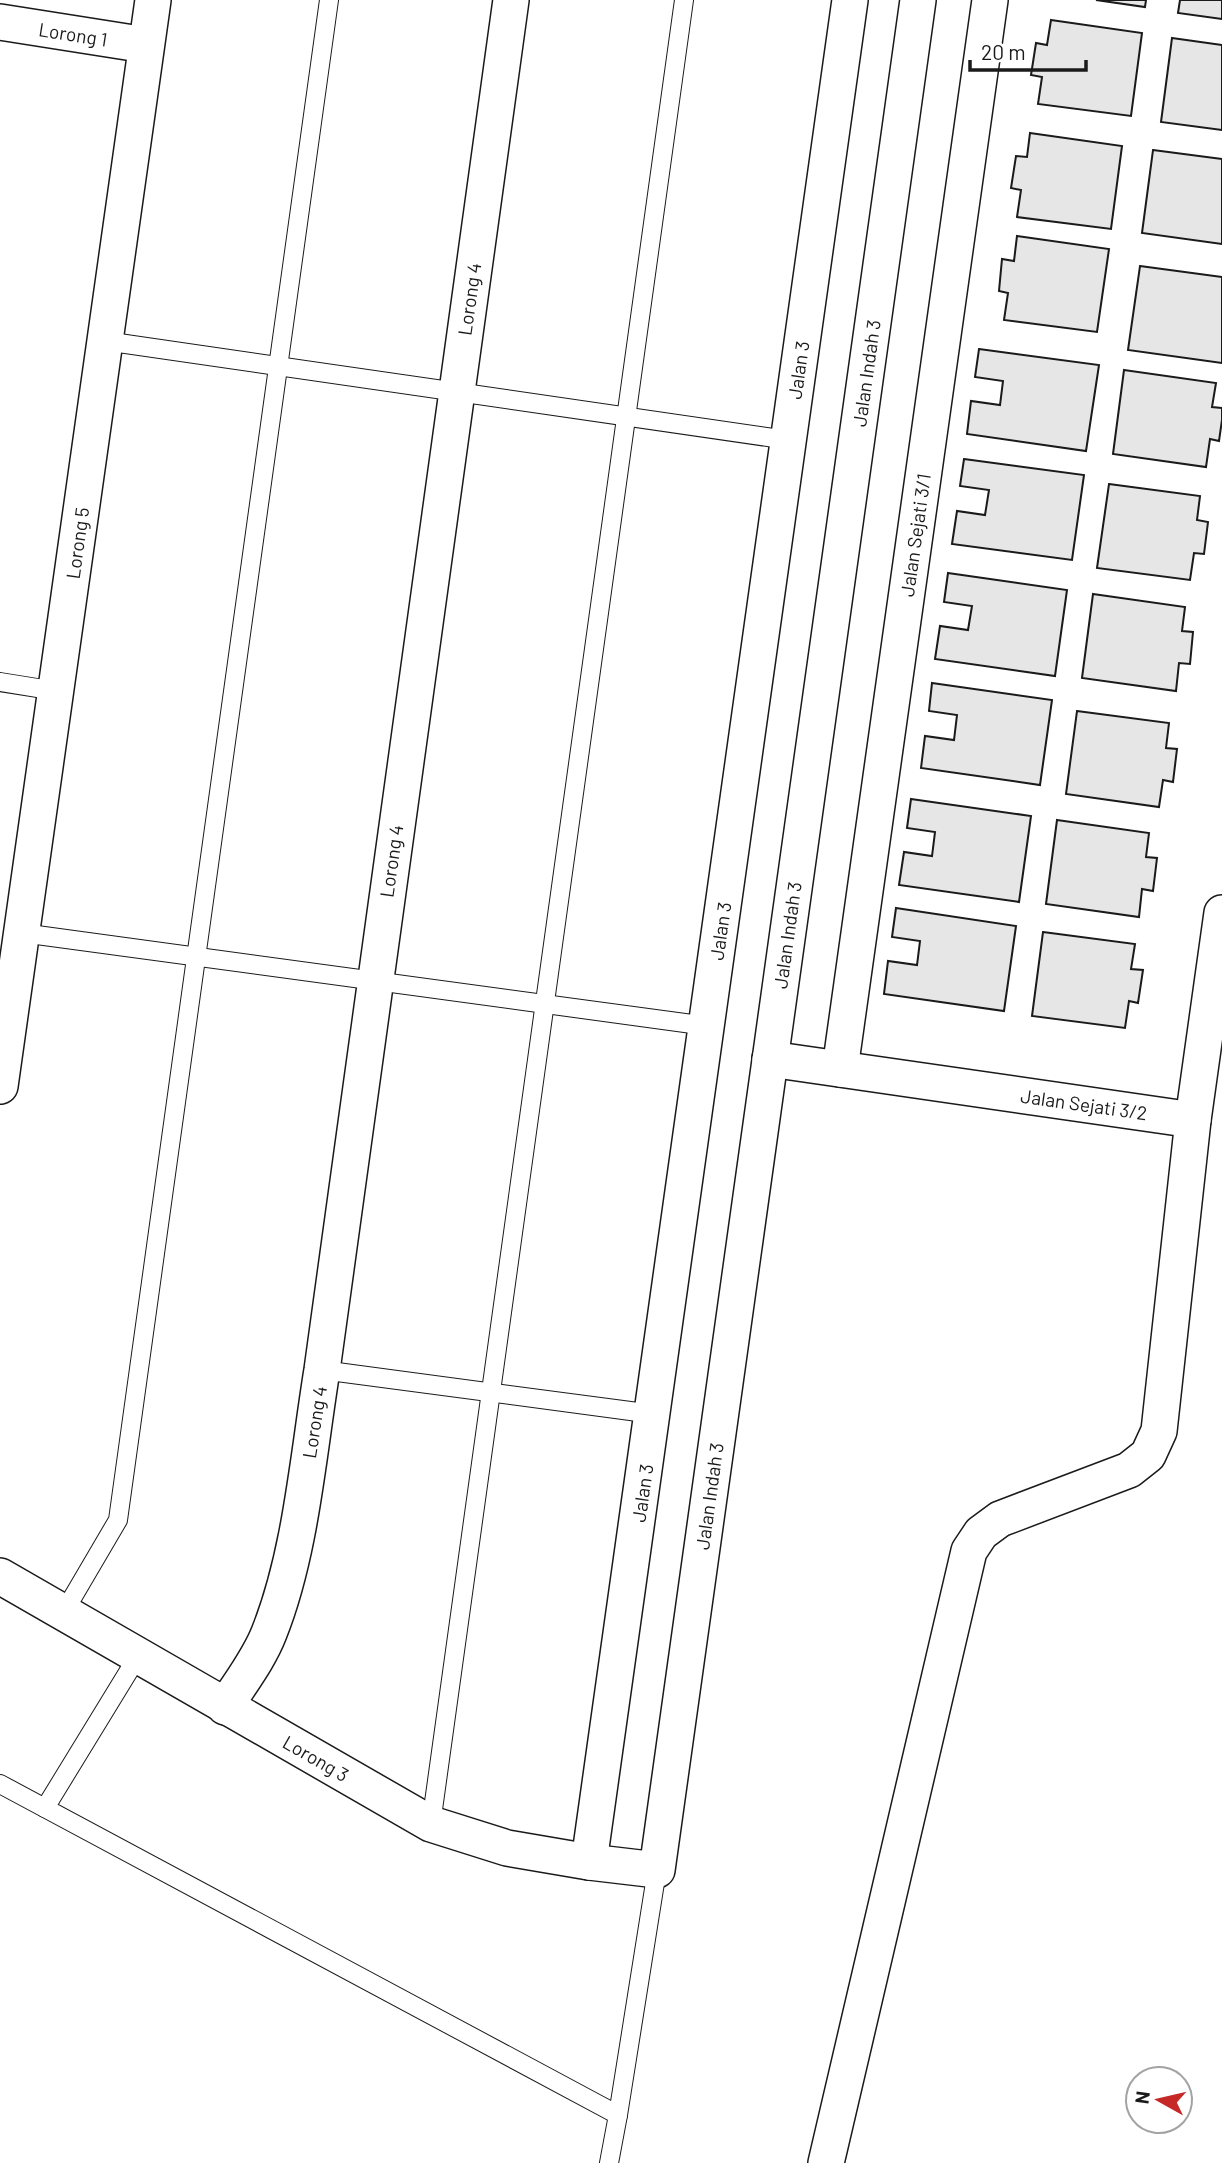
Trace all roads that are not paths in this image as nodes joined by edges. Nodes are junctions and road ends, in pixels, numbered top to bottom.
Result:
1 (153, 0) edge
2 (329, 0) edge
3 (511, 0) edge
4 (684, 0) edge
5 (850, 0) edge
6 (918, 0) edge
7 (990, 0) edge
8 (0, 22) edge
9 (146, 45) junction
10 (105, 341) junction
11 (278, 366) junction
12 (456, 392) junction
13 (626, 416) junction
14 (789, 440) junction
15 (0, 682) edge
16 (56, 691) junction
17 (1222, 913) edge
18 (22, 933) junction
19 (197, 957) junction
20 (375, 981) junction
21 (544, 1004) junction
22 (707, 1026) junction
23 (770, 1059) junction
24 (840, 1069) junction
25 (0, 1086) edge
26 (1193, 1119) junction
27 (322, 1370) junction
28 (490, 1394) junction
29 (653, 1414) junction
30 (0, 1576) edge
31 (64, 1612) junction
32 (138, 1656) junction
33 (226, 1707) junction
34 (0, 1784) edge
35 (45, 1808) junction
36 (431, 1824) junction
37 (589, 1862) junction
38 (657, 1870) junction
39 (618, 2115) junction
40 (609, 2163) edge
41 (826, 2163) edge

1 - 9 street, Lorong 5
2 - 11 lane
3 - 12 street, Lorong 4
4 - 13 lane
5 - 14 street, Jalan 3
6 - 23 street, Jalan Indah 3
7 - 24 street, Jalan Sejati 3/1
8 - 9 street, Lorong 1
9 - 10 street, Lorong 5
10 - 11 lane
10 - 16 street, Lorong 5
11 - 12 lane
11 - 19 lane
12 - 13 lane
12 - 20 street, Lorong 4
13 - 14 lane
13 - 21 lane
14 - 22 street, Jalan 3
15 - 16 lane
16 - 18 street, Lorong 5
17 - 26 street
18 - 19 lane
18 - 25 street, Lorong 5
19 - 20 lane
19 - 31 lane
20 - 21 lane
20 - 27 street, Lorong 4
21 - 22 lane
21 - 28 lane
22 - 29 street, Jalan 3
23 - 24 street, Jalan Sejati 3/2
23 - 38 street, Jalan Indah 3
24 - 26 street, Jalan Sejati 3/2
26 - 41 street
27 - 28 lane
27 - 33 street, Lorong 4
28 - 29 lane
28 - 36 lane
29 - 37 street, Jalan 3
30 - 31 street, Lorong 3
31 - 32 street, Lorong 3
32 - 33 street, Lorong 3
32 - 35 lane
33 - 36 street, Lorong 3
34 - 35 lane
35 - 39 lane
36 - 37 street, Lorong 3
37 - 38 street, Lorong 3
38 - 39 lane
39 - 40 lane

